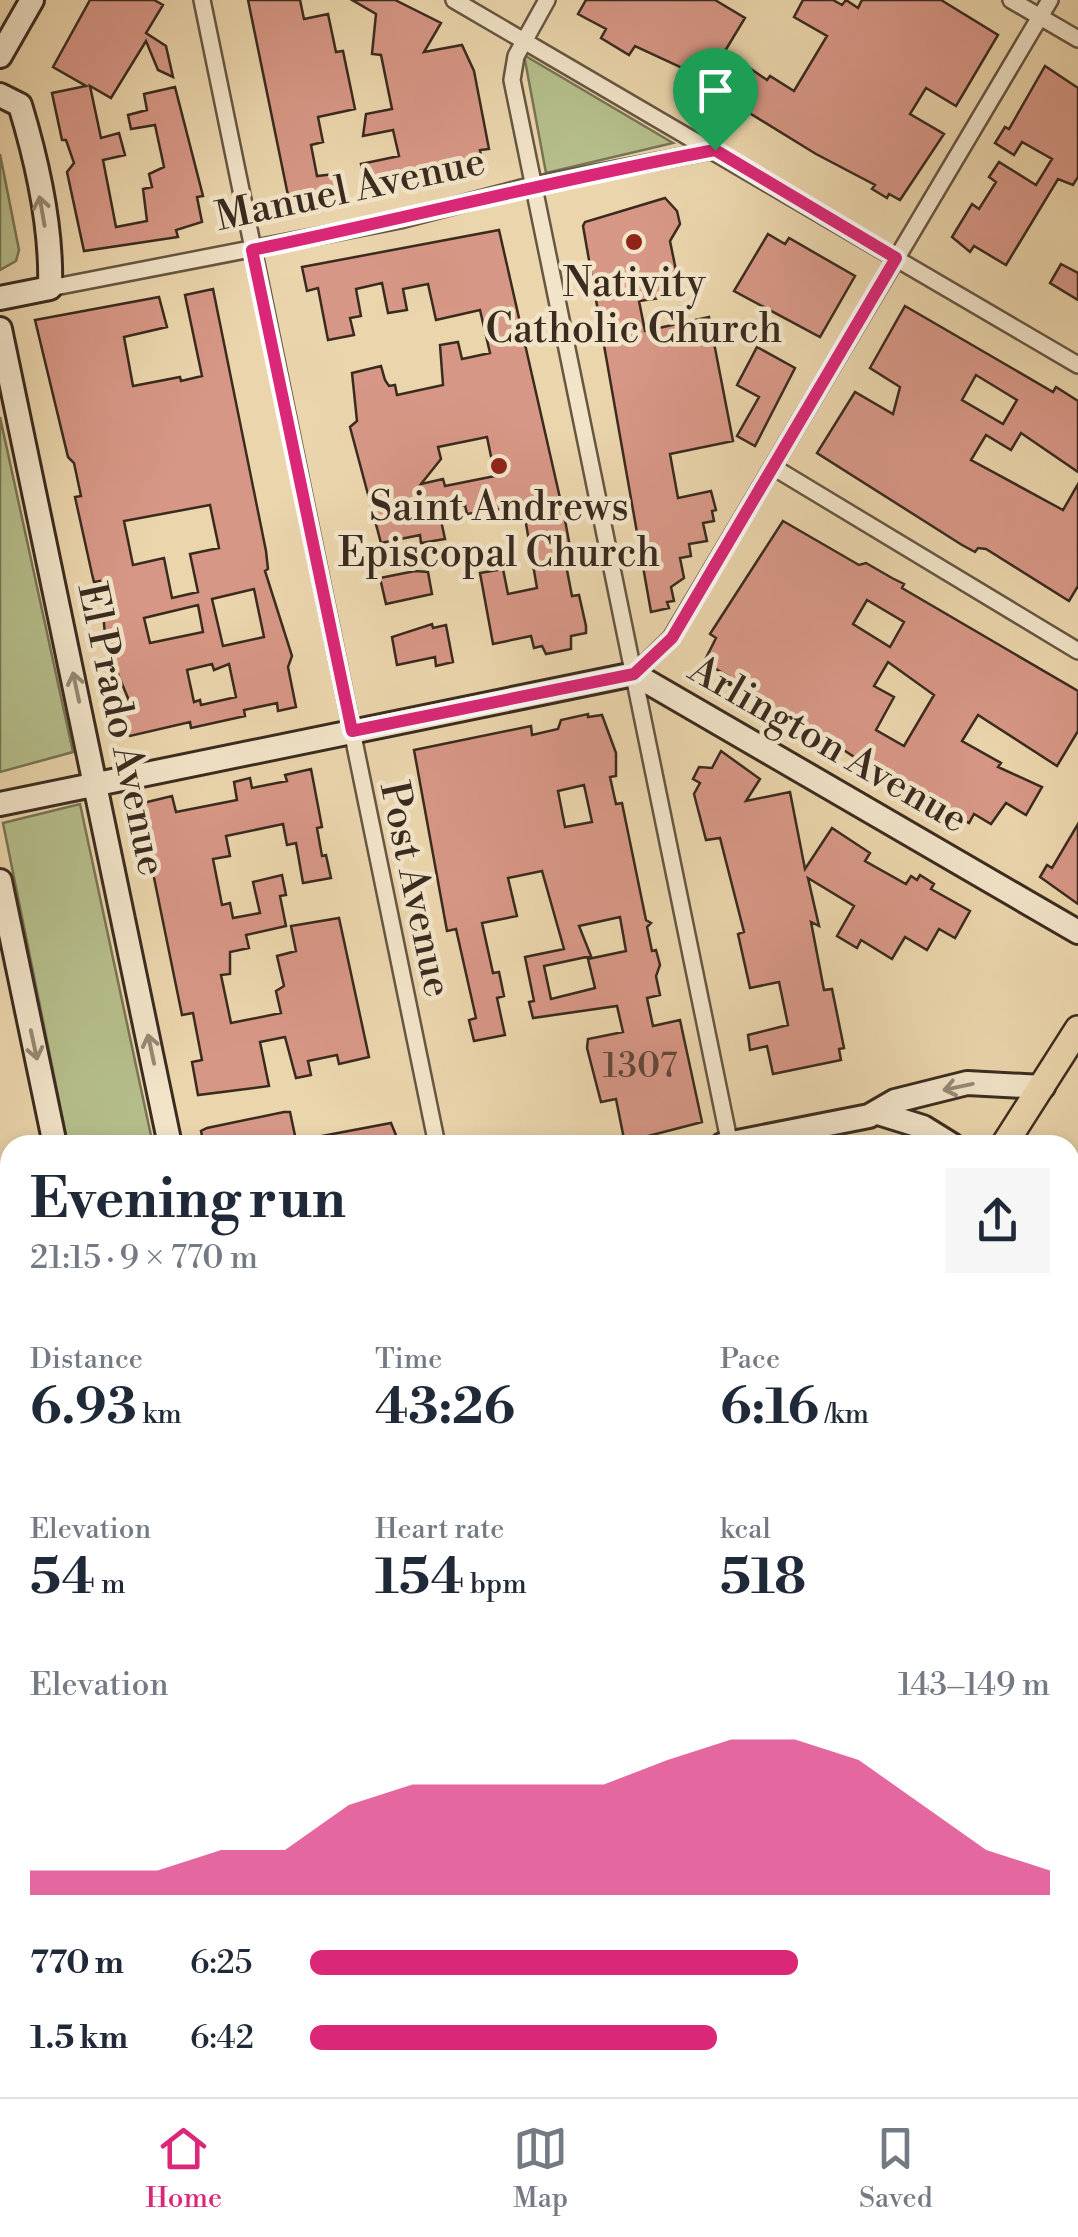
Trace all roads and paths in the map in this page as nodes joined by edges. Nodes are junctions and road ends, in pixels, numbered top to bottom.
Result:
1 (32, 0) edge
2 (202, 0) edge
3 (454, 0) edge
4 (547, 0) edge
5 (1011, 0) edge
6 (1050, 0) edge
7 (1040, 17) junction
8 (524, 39) junction
9 (1078, 39) edge
10 (0, 56) edge
11 (0, 96) edge
12 (715, 150) junction
13 (533, 185) junction
14 (252, 250) junction
15 (896, 258) junction
16 (50, 288) junction
17 (0, 298) edge
18 (0, 329) edge
19 (1078, 365) edge
20 (774, 467) junction
21 (1078, 652) edge
22 (634, 674) junction
23 (352, 731) junction
24 (96, 782) junction
25 (0, 804) edge
26 (0, 880) edge
27 (1078, 932) edge
28 (1078, 1029) edge
29 (1043, 1087) junction
30 (878, 1113) junction
31 (53, 1135) edge
32 (168, 1135) edge
33 (435, 1135) edge
34 (725, 1135) edge
35 (771, 1135) edge
36 (936, 1135) edge
37 (1011, 1135) edge

1 - 10 street
2 - 14 street, Post Avenue
3 - 8 street
4 - 8 street
5 - 7 street
6 - 7 street
7 - 9 street
7 - 15 street
8 - 12 street
8 - 13 street
16 -> 11 street
12 - 13 street, Manuel Avenue
12 - 15 street
13 - 14 street, Manuel Avenue
13 - 22 street
14 - 16 street, Manuel Avenue
14 - 23 street, Post Avenue
15 - 19 street
15 - 20 street
16 - 17 street, Manuel Avenue
24 -> 18 street, El Prado Avenue
20 - 21 street
20 - 22 street
22 - 23 street, Arlington Avenue
22 - 27 street, Arlington Avenue
22 - 34 street
23 - 24 street, Arlington Avenue
23 - 33 street, Post Avenue
24 - 25 street, Arlington Avenue
32 -> 24 street, El Prado Avenue
26 -> 31 street
28 - 29 main road
29 -> 30 street
29 - 37 main road
30 - 35 street
30 - 36 street

